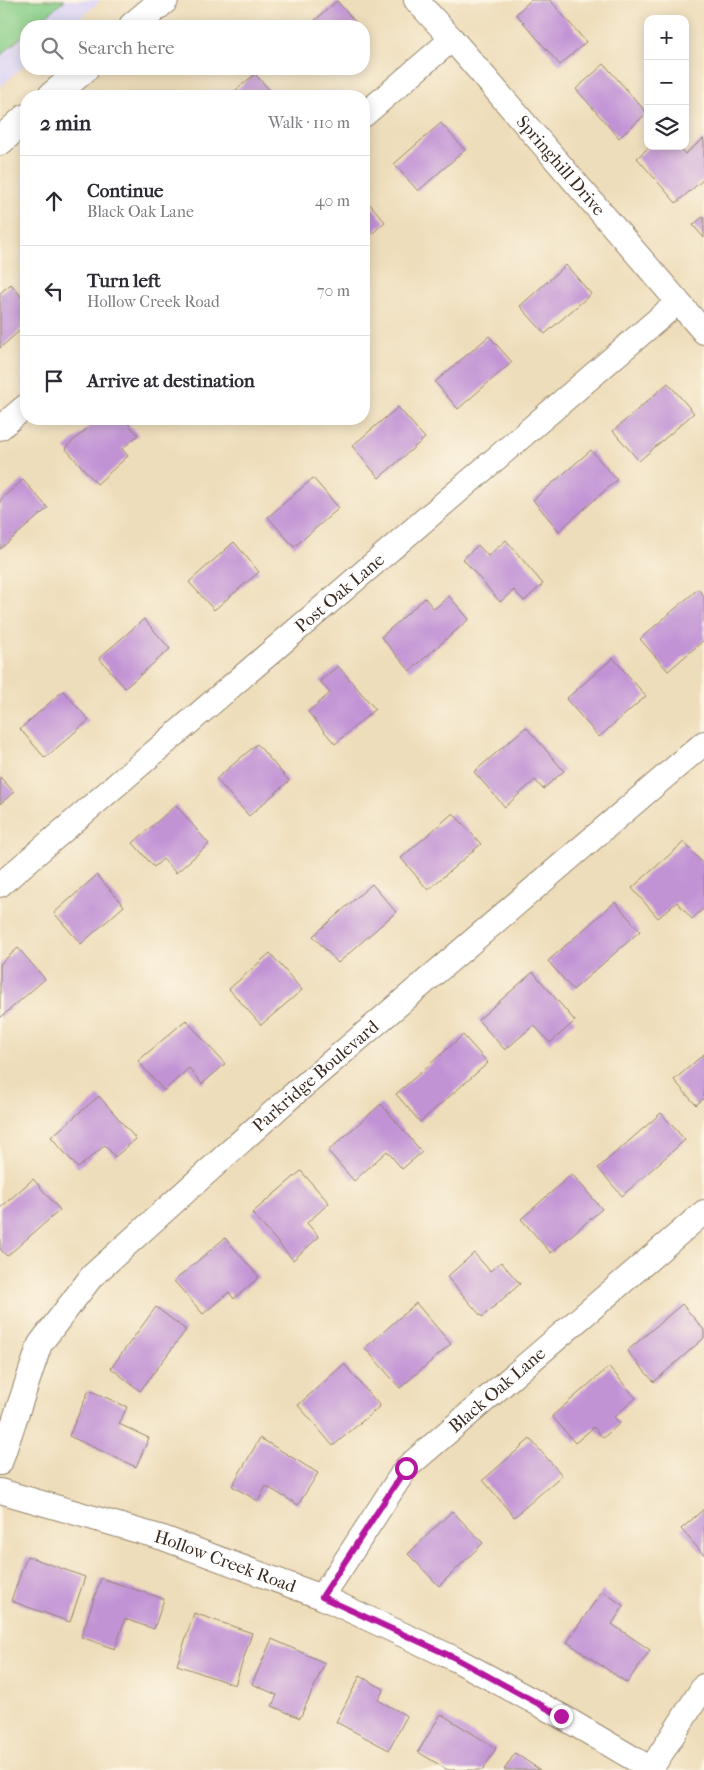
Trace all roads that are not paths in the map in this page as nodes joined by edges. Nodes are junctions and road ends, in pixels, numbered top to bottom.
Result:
1 (164, 0) edge
2 (416, 0) edge
3 (140, 20) edge
4 (452, 39) junction
5 (77, 75) edge
6 (59, 90) edge
7 (370, 110) edge
8 (20, 123) edge
9 (0, 141) edge
10 (678, 302) junction
11 (704, 332) edge
12 (20, 411) edge
13 (0, 428) edge
14 (704, 743) edge
15 (0, 885) edge
16 (704, 1212) edge
17 (0, 1463) edge
18 (0, 1491) edge
19 (322, 1597) junction
20 (704, 1686) edge
21 (652, 1769) edge

1 - 3 street
2 - 4 street, Springhill Drive
4 - 7 street
4 - 10 street, Springhill Drive
5 - 6 street
8 - 9 street
10 - 11 street, Springhill Drive
10 - 15 street, Post Oak Lane
12 - 13 street
14 - 17 street, Parkridge Boulevard
16 - 19 street, Black Oak Lane
18 - 19 street, Hollow Creek Road
19 - 21 street, Hollow Creek Road
20 - 21 street

